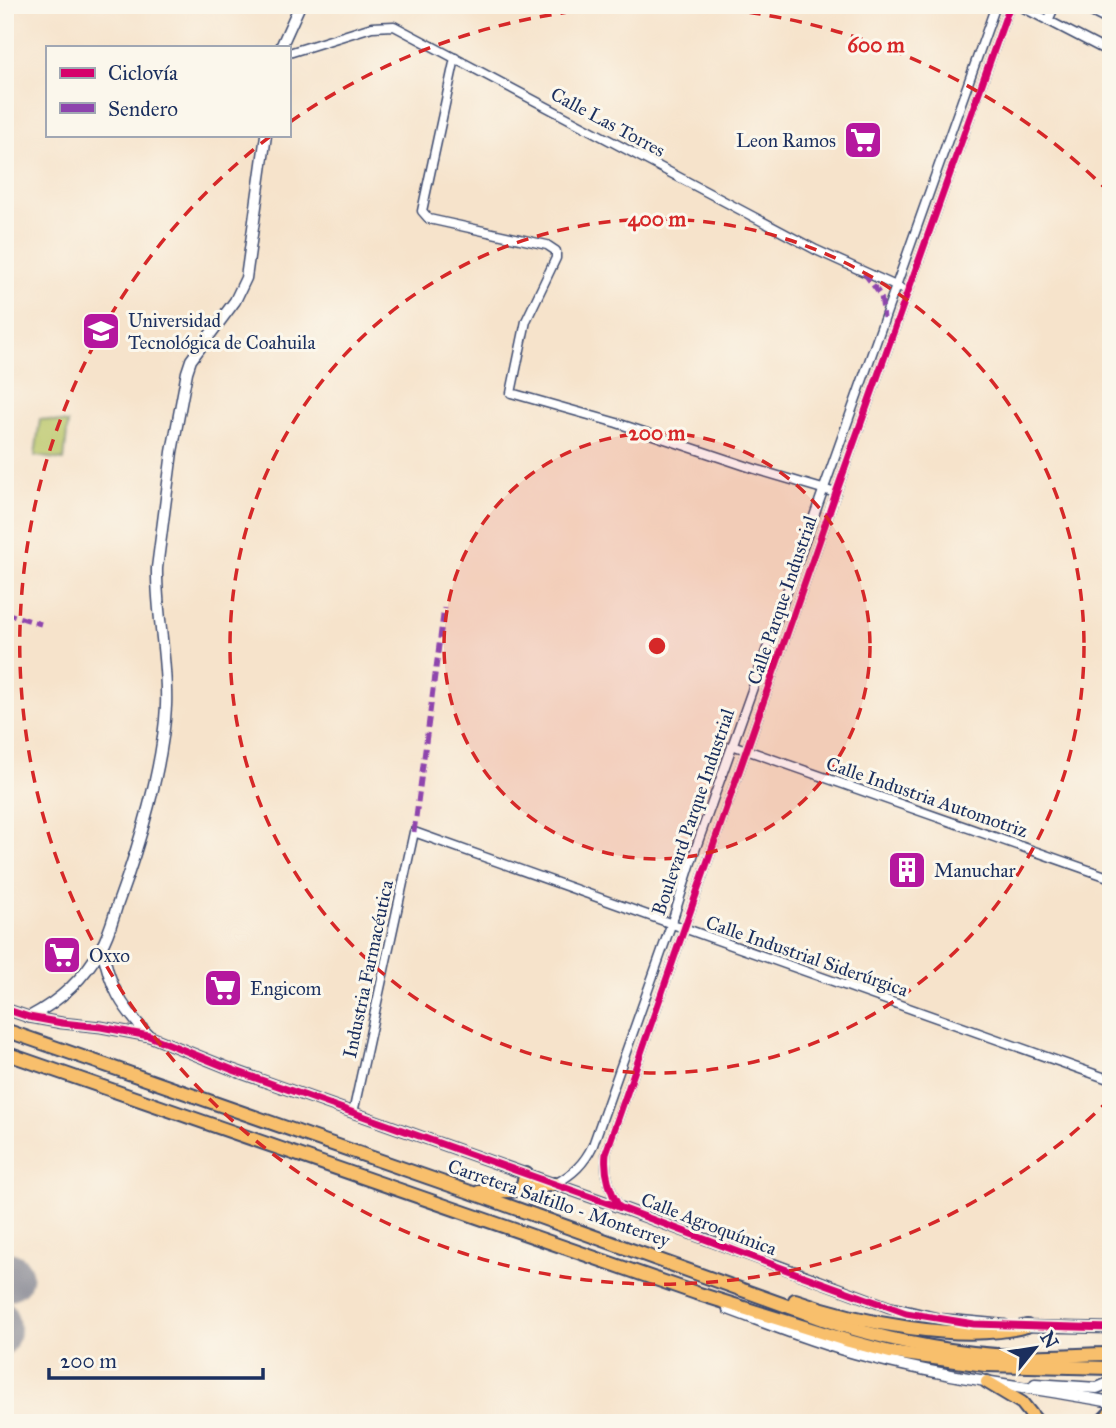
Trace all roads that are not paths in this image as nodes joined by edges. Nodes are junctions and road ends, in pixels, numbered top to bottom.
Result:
1 (300, 5) edge
2 (996, 5) edge
3 (1010, 5) edge
4 (1017, 5) edge
5 (1055, 5) edge
6 (1078, 5) edge
7 (1048, 21) junction
8 (1111, 22) edge
9 (281, 46) edge
10 (290, 53) edge
11 (1111, 53) edge
12 (456, 58) junction
13 (266, 136) edge
14 (945, 146) junction
15 (958, 150) junction
16 (895, 286) junction
17 (908, 292) junction
18 (824, 489) junction
19 (836, 493) junction
20 (733, 745) junction
21 (746, 750) junction
22 (414, 832) joint
23 (1111, 878) edge
24 (671, 925) junction
25 (682, 929) junction
26 (102, 946) junction
27 (5, 1009) edge
28 (29, 1017) junction
29 (5, 1030) edge
30 (149, 1036) junction
31 (632, 1037) junction
32 (646, 1042) junction
33 (5, 1053) edge
34 (1111, 1080) edge
35 (614, 1085) junction
36 (628, 1090) junction
37 (353, 1113) junction
38 (598, 1133) junction
39 (611, 1138) junction
40 (526, 1174) junction
41 (555, 1184) junction
42 (521, 1190) junction
43 (470, 1192) junction
44 (619, 1207) junction
45 (696, 1293) junction
46 (767, 1298) junction
47 (1027, 1326) junction
48 (1094, 1328) junction
49 (1111, 1328) edge
50 (1111, 1338) edge
51 (1106, 1354) edge
52 (1105, 1368) edge
53 (987, 1381) junction
54 (1111, 1382) edge
55 (1021, 1386) junction
56 (1111, 1402) edge
57 (1111, 1412) edge
58 (1038, 1423) edge
59 (1100, 1423) edge

1 - 9 street
2 - 14 street
3 - 15 street, Calle Parque Industrial
4 - 7 street
5 - 7 street
6 - 8 street
7 - 11 street
10 - 12 street, Calle Las Torres
12 - 16 street, Calle Las Torres
12 - 18 street
13 - 26 street
14 - 15 street
14 - 16 street
15 - 17 street, Calle Parque Industrial
16 - 17 street, Calle Las Torres
16 - 18 street, Boulevard Parque Industrial
17 - 19 street, Calle Parque Industrial
18 - 19 street
18 - 20 street, Boulevard Parque Industrial
19 - 21 street, Calle Parque Industrial
20 - 21 street, Calle Industria Automotriz
20 - 24 street, Boulevard Parque Industrial
21 - 23 street, Calle Industria Automotriz
21 - 25 street, Calle Parque Industrial
22 - 24 street, Calle Industrial Siderúrgica
22 - 37 street, Industria Farmacéutica
24 - 25 street, Calle Industrial Siderúrgica
24 - 31 street, Boulevard Parque Industrial
25 - 32 street, Calle Parque Industrial
25 - 34 street, Calle Industrial Siderúrgica
26 - 28 street
26 - 30 street
27 - 28 street
28 - 30 street
29 - 43 highway, Carretera Saltillo - Monterrey
30 - 37 street, Calle Agroquímica
31 - 32 street
31 - 35 street, Boulevard Parque Industrial
32 - 36 street, Calle Parque Industrial
33 - 45 highway
35 - 36 street
35 - 38 street, Boulevard Parque Industrial
36 - 39 street, Calle Parque Industrial
37 - 40 street, Calle Agroquímica
38 - 39 street
38 - 41 street, Boulevard Parque Industrial
39 - 44 street, Calle Parque Industrial
40 - 41 street, Calle Agroquímica
40 - 42 highway
41 - 42 highway
41 - 44 street, Calle Agroquímica
42 - 43 highway
43 - 46 highway, Carretera Saltillo - Monterrey
44 - 47 street, Calle Agroquímica
45 - 52 highway
45 - 53 street
46 - 47 highway
46 - 51 highway, Carretera Saltillo - Monterrey
47 - 48 street, Calle Agroquímica
48 - 49 street, Calle Agroquímica
48 - 50 street
53 - 55 street
53 - 58 highway
54 - 55 street
55 - 56 street
57 - 59 highway

